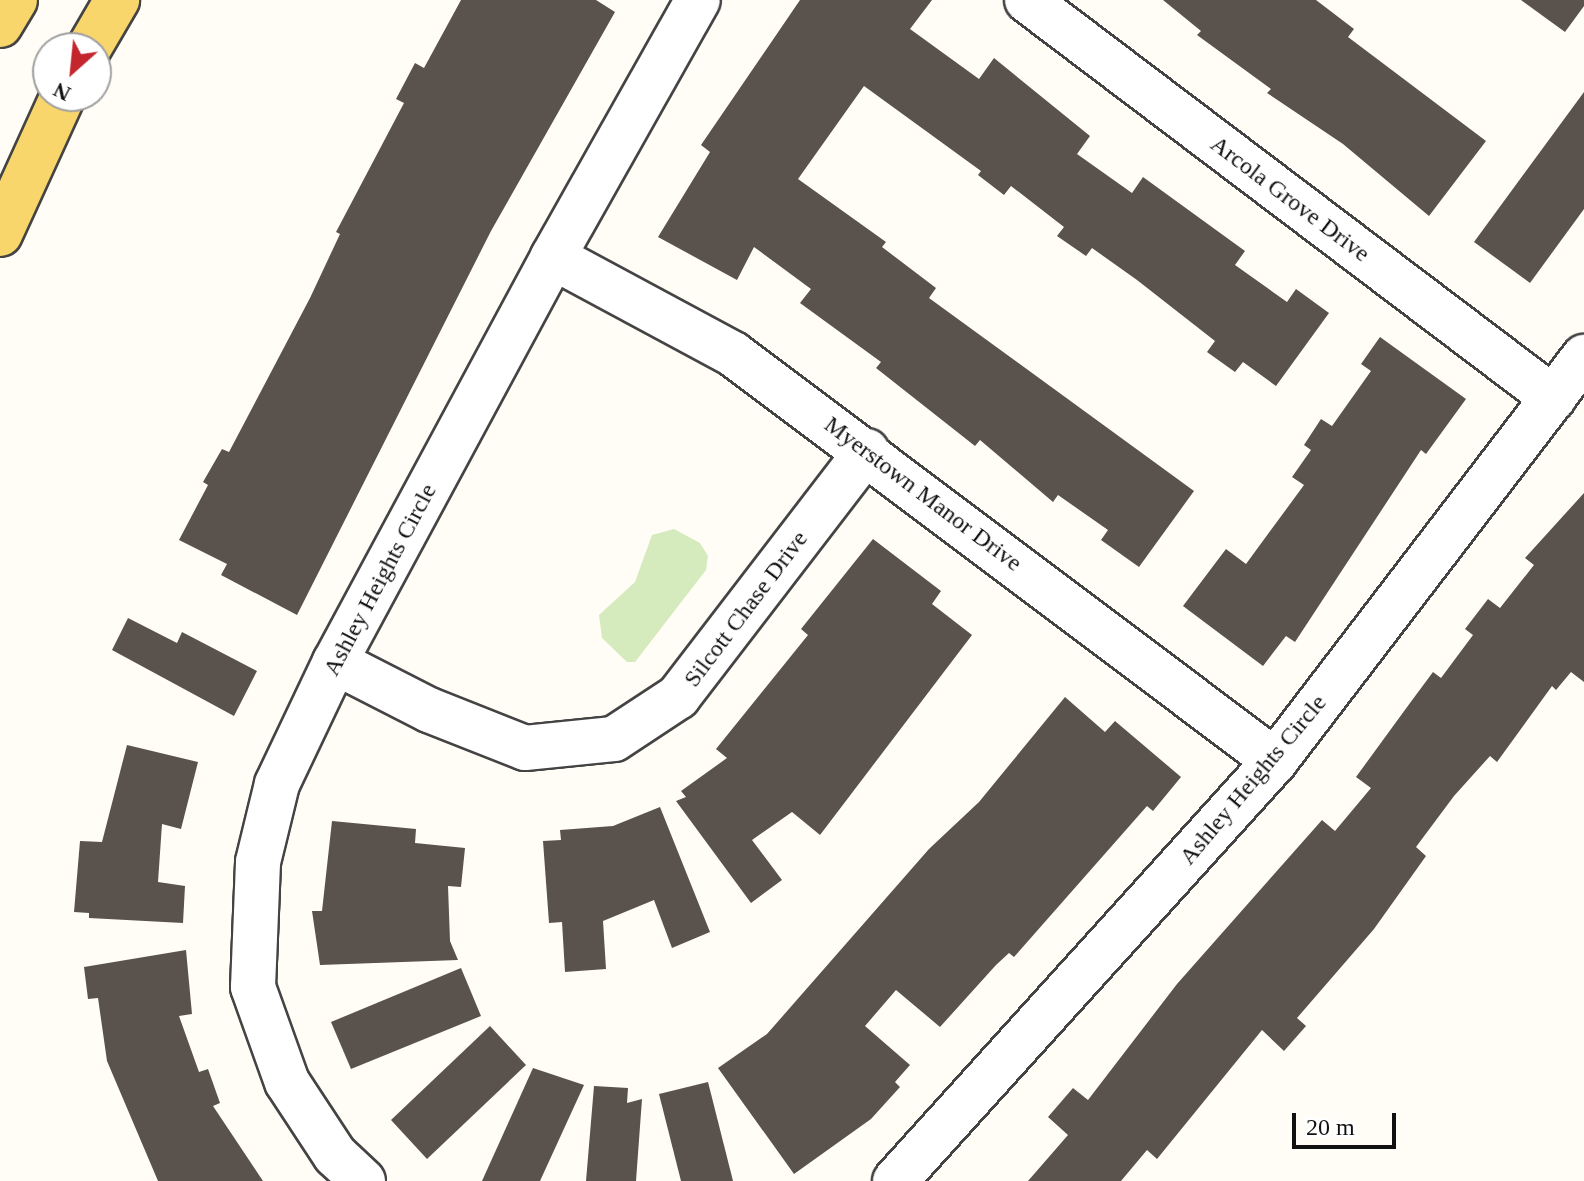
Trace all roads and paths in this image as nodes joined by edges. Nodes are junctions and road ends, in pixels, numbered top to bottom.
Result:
1 (15, 0) edge
2 (117, 0) edge
3 (698, 0) edge
4 (1027, 0) edge
5 (0, 25) edge
6 (98, 32) edge
7 (56, 112) edge
8 (0, 234) edge
9 (553, 257) junction
10 (1584, 357) edge
11 (1553, 398) junction
12 (867, 451) junction
13 (335, 662) junction
14 (1275, 761) junction
15 (363, 1181) edge
16 (895, 1181) edge

1 - 5 main road
2 - 6 main road
3 - 9 street, Ashley Heights Circle
4 - 11 street, Arcola Grove Drive
7 - 8 main road
9 - 12 street, Myerstown Manor Drive
9 - 13 street, Ashley Heights Circle
10 - 11 street, Ashley Heights Circle
11 - 14 street, Ashley Heights Circle
12 - 13 street, Silcott Chase Drive
12 - 14 street, Myerstown Manor Drive
13 - 15 street, Ashley Heights Circle
14 - 16 street, Ashley Heights Circle

